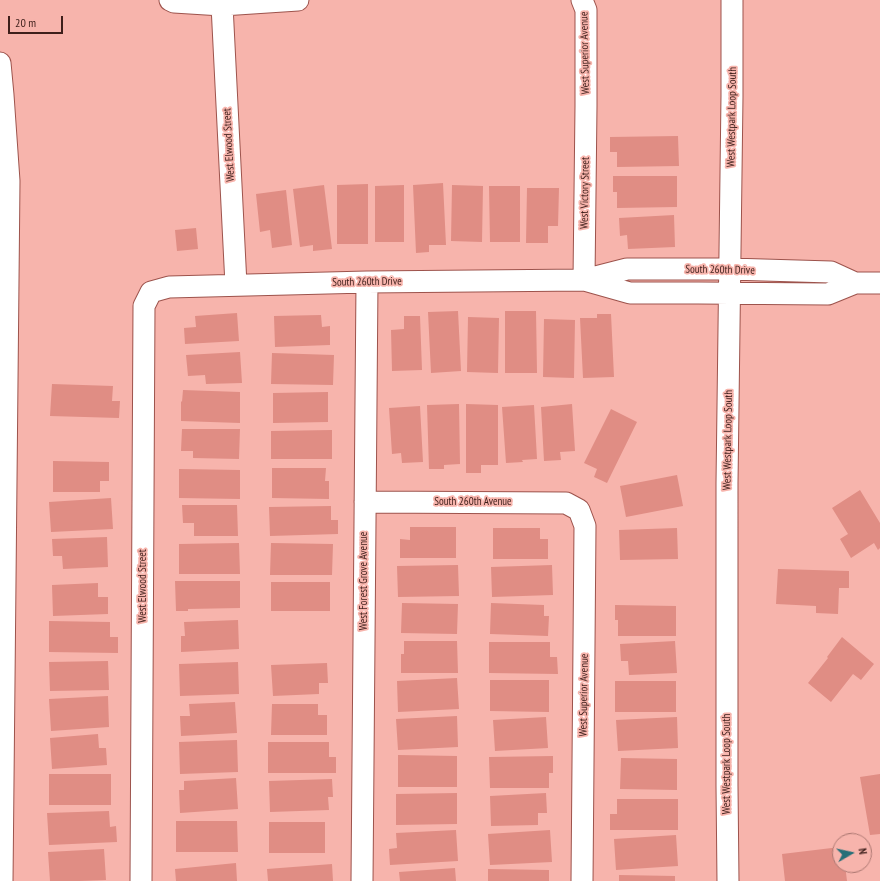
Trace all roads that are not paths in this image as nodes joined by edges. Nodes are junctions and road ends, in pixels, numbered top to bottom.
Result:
1 (170, 0) edge
2 (298, 0) edge
3 (582, 0) edge
4 (732, 0) edge
5 (222, 6) junction
6 (0, 63) edge
7 (586, 106) joint
8 (730, 269) junction
9 (584, 280) junction
10 (367, 282) junction
11 (855, 283) junction
12 (880, 284) edge
13 (236, 286) junction
14 (151, 292) joint
15 (730, 293) junction
16 (365, 502) junction
17 (579, 510) joint
18 (2, 881) edge
19 (141, 881) edge
20 (362, 881) edge
21 (582, 881) edge
22 (728, 881) edge

1 - 5 street
2 - 5 street
3 - 7 street, West Superior Avenue
4 - 8 street, West Westpark Loop South
5 - 13 street, West Elwood Street
6 - 18 street
7 - 9 street, West Victory Street
8 - 9 street, South 260th Drive
8 - 11 street, South 260th Drive
8 - 15 street, West Westpark Loop South
9 - 10 street, South 260th Drive
9 - 15 street, South 260th Drive
10 - 13 street, South 260th Drive
10 - 16 street, West Forest Grove Avenue
11 - 12 street, South 260th Drive
11 - 15 street, South 260th Drive
13 - 14 street, South 260th Drive
14 - 19 street, West Elwood Street
15 - 22 street, West Westpark Loop South
16 - 17 street, South 260th Avenue
16 - 20 street, West Forest Grove Avenue
17 - 21 street, West Superior Avenue

